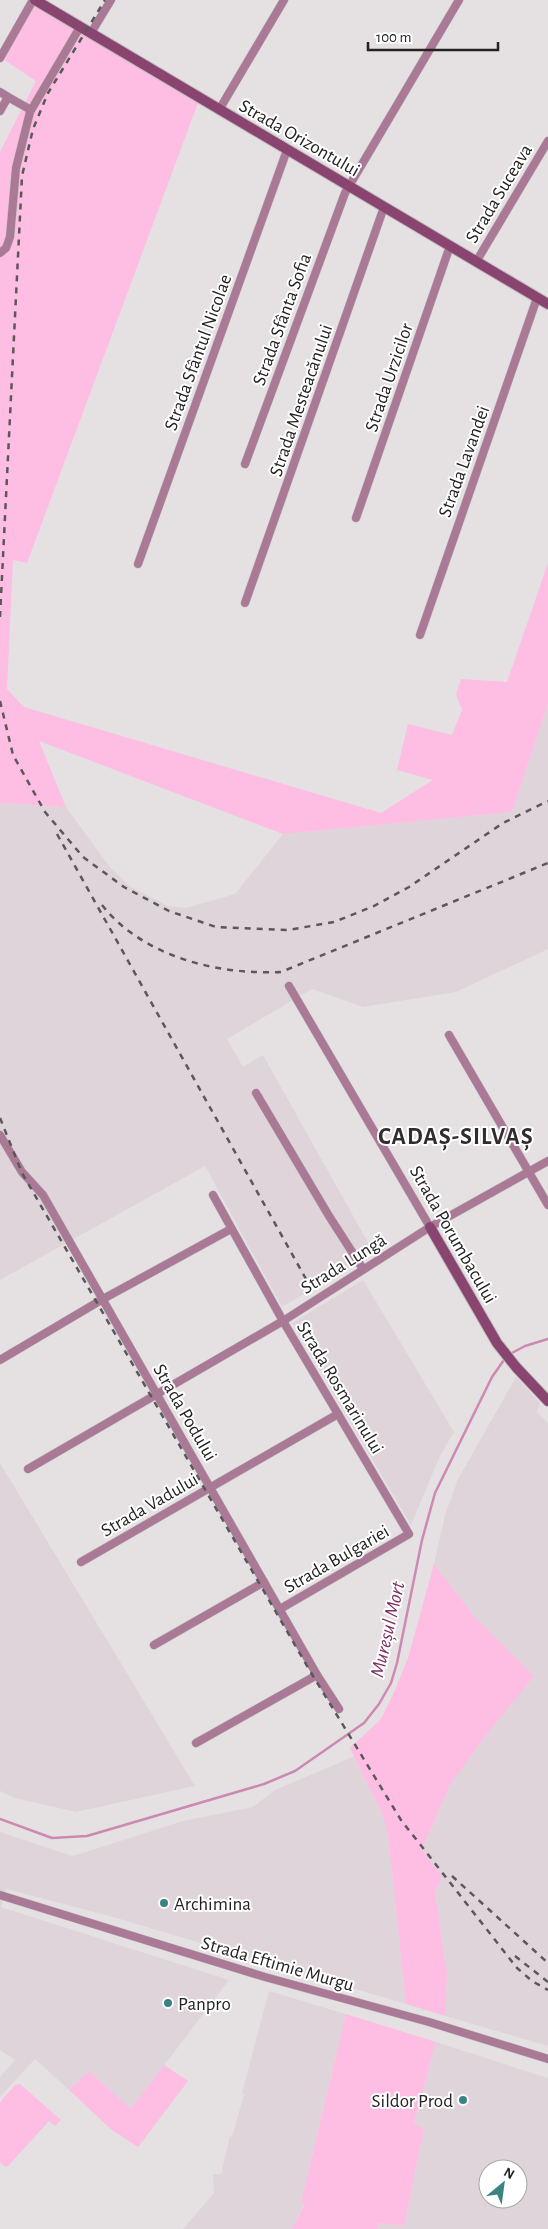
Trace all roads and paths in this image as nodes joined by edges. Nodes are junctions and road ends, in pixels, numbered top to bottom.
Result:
1 (34, 0) edge
2 (111, 0) edge
3 (284, 0) edge
4 (460, 0) edge
5 (80, 27) junction
6 (91, 33) junction
7 (0, 58) edge
8 (0, 92) edge
9 (8, 97) junction
10 (31, 110) junction
11 (219, 110) junction
12 (0, 111) edge
13 (548, 141) edge
14 (287, 150) junction
15 (350, 186) junction
16 (384, 207) junction
17 (450, 246) junction
18 (0, 253) edge
19 (476, 262) junction
20 (538, 298) junction
21 (548, 304) edge
22 (245, 464) dead end
23 (356, 518) dead end
24 (138, 564) dead end
25 (245, 603) dead end
26 (420, 635) dead end
27 (289, 986) dead end
28 (448, 1035) dead end
29 (256, 1093) dead end
30 (0, 1135) edge
31 (548, 1161) edge
32 (529, 1172) junction
33 (213, 1195) dead end
34 (548, 1204) edge
35 (430, 1227) junction
36 (231, 1229) junction
37 (363, 1269) junction
38 (103, 1299) junction
39 (283, 1320) junction
40 (0, 1360) edge
41 (157, 1393) junction
42 (548, 1401) edge
43 (338, 1414) junction
44 (28, 1469) dead end
45 (210, 1487) junction
46 (409, 1534) joint
47 (81, 1562) dead end
48 (264, 1582) junction
49 (280, 1609) junction
50 (154, 1645) dead end
51 (317, 1675) junction
52 (339, 1709) dead end
53 (196, 1744) dead end
54 (0, 1895) edge
55 (548, 2059) edge

1 - 5 street, Strada Orizontului
1 - 7 street
2 - 6 street
3 - 11 street
4 - 15 street, Strada Sfânta Sofia
5 - 6 street, Strada Orizontului
5 - 10 street
6 - 11 street, Strada Orizontului
8 - 9 street
9 - 10 street
9 - 12 street
10 - 18 street
11 - 14 street, Strada Orizontului
13 - 19 street, Strada Suceava
14 - 15 street, Strada Orizontului
14 - 24 street, Strada Sfântul Nicolae
15 - 16 street, Strada Orizontului
15 - 22 street, Strada Sfânta Sofia
16 - 17 street, Strada Orizontului
16 - 25 street, Strada Mesteacănului
17 - 19 street, Strada Orizontului
17 - 23 street, Strada Urzicilor
19 - 20 street, Strada Orizontului
20 - 21 street, Strada Orizontului
20 - 26 street, Strada Lavandei
27 - 35 street, Strada Porumbacului
28 - 32 street
29 - 37 street
30 - 38 street, Strada Podului
31 - 32 street, Strada Lungă
32 - 34 street
32 - 35 street, Strada Lungă
33 - 36 street, Strada Rosmarinului
35 - 37 street, Strada Lungă
35 - 42 street, Strada Porumbacului
36 - 38 street
36 - 39 street, Strada Rosmarinului
37 - 39 street, Strada Lungă
38 - 40 street
38 - 41 street, Strada Podului
39 - 41 street, Strada Lungă
39 - 43 street, Strada Rosmarinului
41 - 44 street, Strada Lungă
41 - 45 street, Strada Podului
43 - 45 street, Strada Vadului
43 - 46 street, Strada Rosmarinului
45 - 47 street, Strada Vadului
45 - 48 street, Strada Podului
46 - 49 street, Strada Bulgariei
48 - 49 street, Strada Podului
48 - 50 street
49 - 51 street, Strada Podului
51 - 52 street, Strada Podului
51 - 53 street
54 - 55 street, Strada Eftimie Murgu

